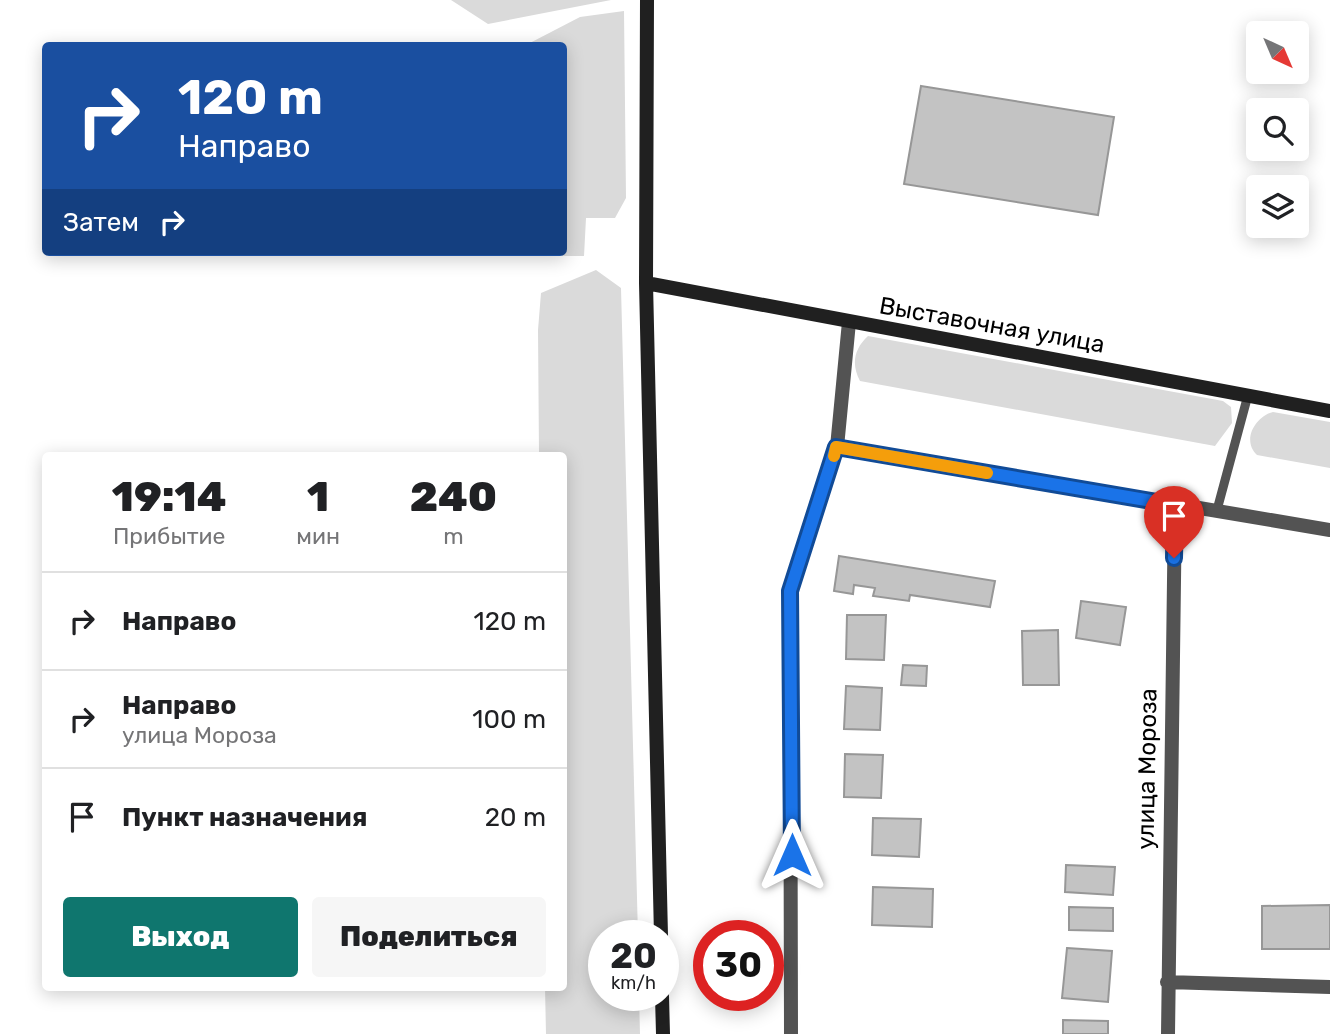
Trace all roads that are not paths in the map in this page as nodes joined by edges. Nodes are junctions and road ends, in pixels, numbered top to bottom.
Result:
1 (647, 0) edge
2 (646, 283) junction
3 (849, 322) junction
4 (1248, 395) junction
5 (1330, 411) edge
6 (836, 447) junction
7 (1175, 505) junction
8 (1217, 510) junction
9 (1330, 530) edge
10 (661, 920) edge
11 (1167, 982) junction
12 (1330, 987) edge
13 (662, 1011) edge
14 (663, 1034) edge
15 (791, 1034) edge
16 (1168, 1034) edge

1 - 2 street
2 - 3 street, Выставочная улица
2 - 10 street
3 - 4 street, Выставочная улица
3 - 6 street
4 - 5 street, Выставочная улица
4 - 8 lane
6 - 7 street
6 - 15 street
7 - 8 street
7 - 11 street, улица Мороза
8 - 9 street
11 - 12 street
11 - 16 street, улица Мороза
13 - 14 street

